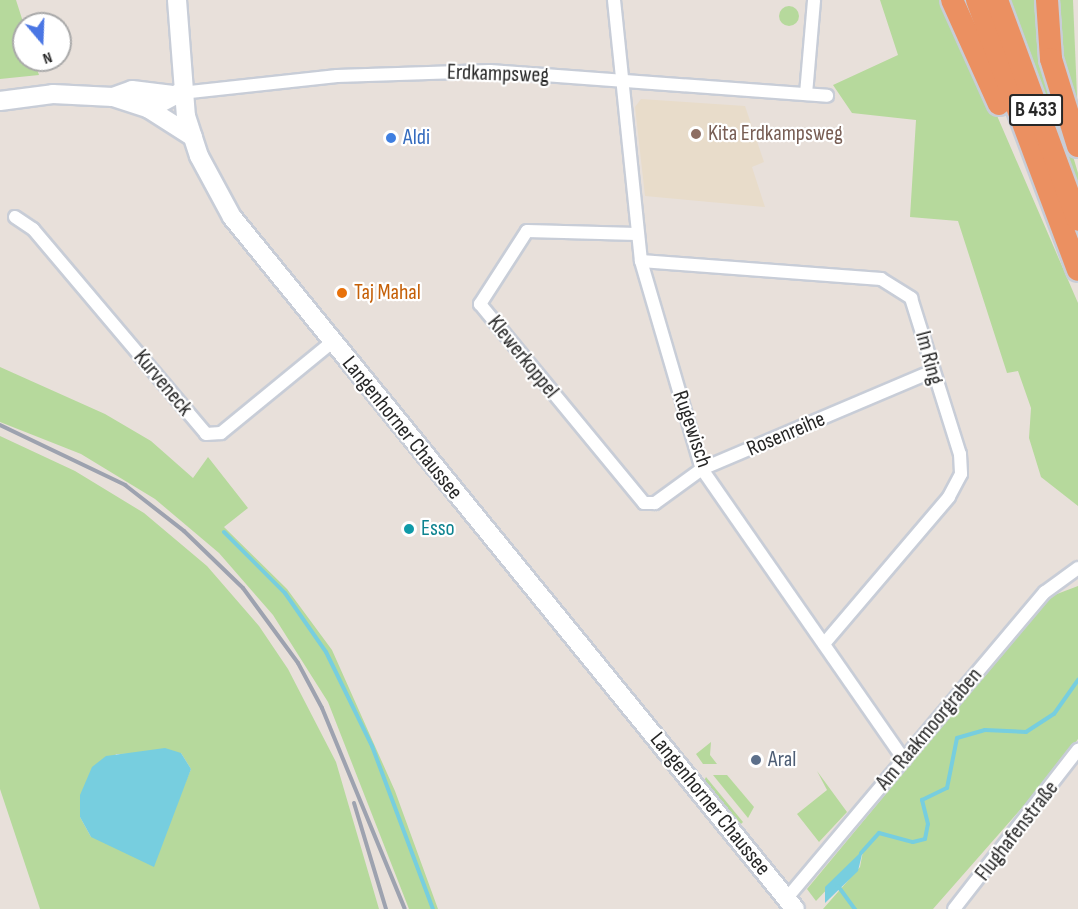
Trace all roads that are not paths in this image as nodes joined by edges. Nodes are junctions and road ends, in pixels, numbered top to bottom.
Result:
1 (177, 0) edge
2 (614, 0) edge
3 (814, 0) edge
4 (952, 0) edge
5 (977, 0) edge
6 (997, 0) edge
7 (1047, 0) edge
8 (622, 80) junction
9 (176, 94) junction
10 (806, 94) junction
11 (827, 96) dead end
12 (113, 97) junction
13 (0, 101) edge
14 (149, 109) junction
15 (193, 137) junction
16 (1027, 144) junction
17 (1078, 146) edge
18 (15, 217) dead end
19 (1078, 220) edge
20 (637, 234) junction
21 (641, 261) junction
22 (1078, 270) edge
23 (331, 343) junction
24 (930, 372) junction
25 (702, 469) junction
26 (648, 504) joint
27 (1078, 568) edge
28 (824, 644) junction
29 (1078, 750) edge
30 (904, 759) junction
31 (791, 904) edge
32 (954, 909) edge

1 - 9 main road, Langenhorner Chaussee
2 - 8 street, Rugewisch
3 - 10 street
4 - 16 highway
5 - 16 highway, B 433
6 - 19 highway, B 433
7 - 17 highway
8 - 9 street, Erdkampsweg
8 - 10 street, Erdkampsweg
8 - 20 street, Rugewisch
9 - 12 main road, Erdkampsweg
9 - 14 main road, Erdkampsweg
9 - 15 main road, Langenhorner Chaussee
10 - 11 street, Erdkampsweg
12 - 13 main road, Erdkampsweg
12 - 14 main road, Erdkampsweg
14 - 15 main road, Erdkampsweg
15 - 23 main road, Langenhorner Chaussee
16 - 22 highway, B 433
18 - 23 street, Kurveneck
20 - 21 street, Rugewisch
20 - 26 street, Klewerkoppel
21 - 24 street, Im Ring
21 - 25 street, Rugewisch
23 - 31 main road, Langenhorner Chaussee
24 - 25 street, Rosenreihe
24 - 28 street, Im Ring
25 - 26 street, Rosenreihe
25 - 28 street, Rugewisch
27 - 30 street, Am Raakmoorgraben
28 - 30 street, Rugewisch
29 - 32 street, Flughafenstraße
30 - 31 street, Am Raakmoorgraben

